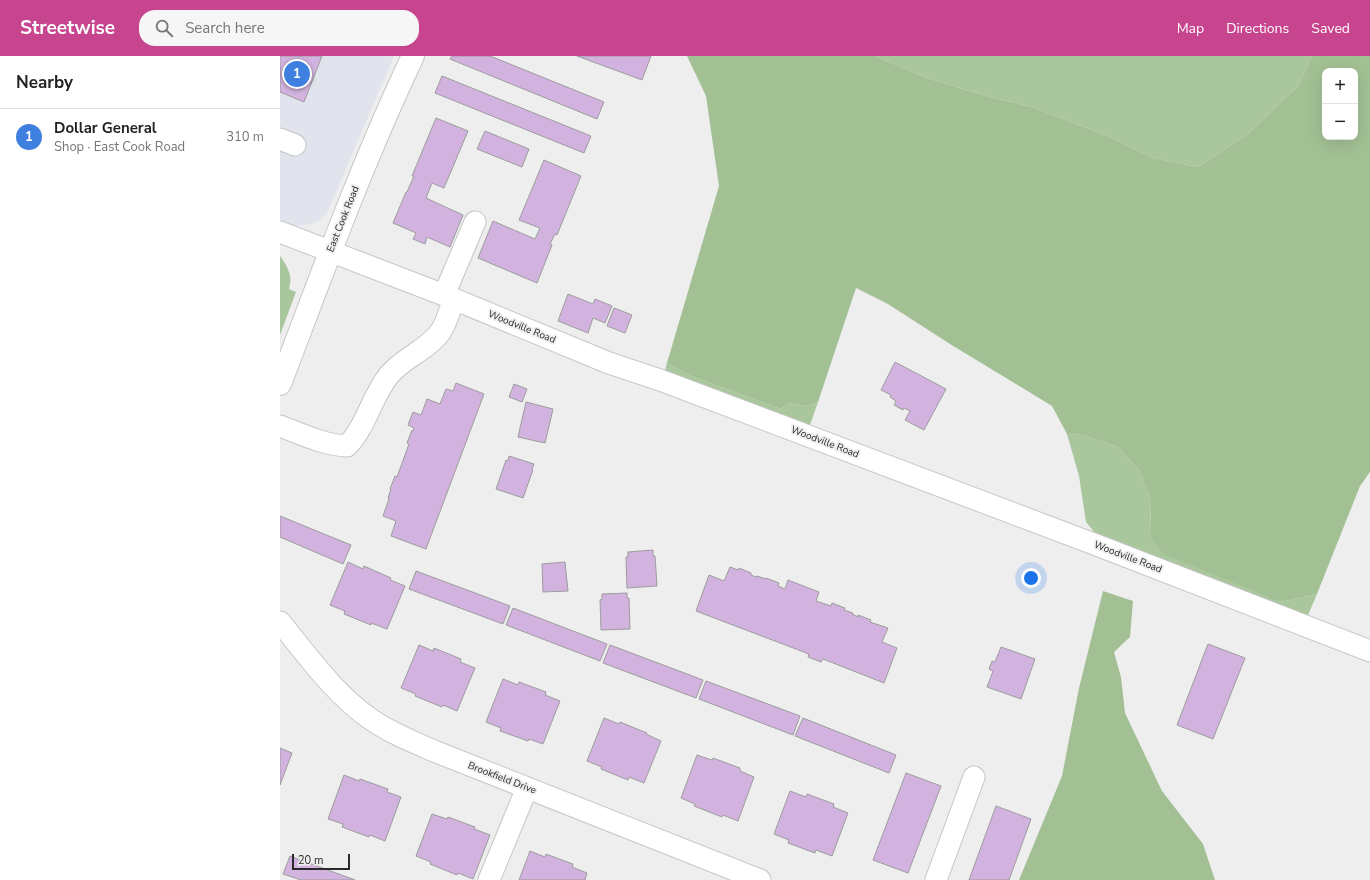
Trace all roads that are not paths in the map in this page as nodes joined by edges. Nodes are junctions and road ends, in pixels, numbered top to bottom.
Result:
1 (413, 56) edge
2 (475, 222) dead end
3 (280, 232) edge
4 (330, 252) junction
5 (449, 297) junction
6 (280, 384) edge
7 (280, 426) edge
8 (280, 622) edge
9 (1370, 651) edge
10 (974, 777) dead end
11 (527, 788) junction
12 (489, 880) edge
13 (760, 880) edge
14 (936, 880) edge

1 - 4 main road, East Cook Road
2 - 5 street
3 - 4 street, Woodville Road
4 - 5 street, Woodville Road
4 - 6 main road, East Cook Road
5 - 7 street
5 - 9 street, Woodville Road
8 - 11 street, Brookfield Drive
10 - 14 street
11 - 12 street
11 - 13 street, Brookfield Drive

